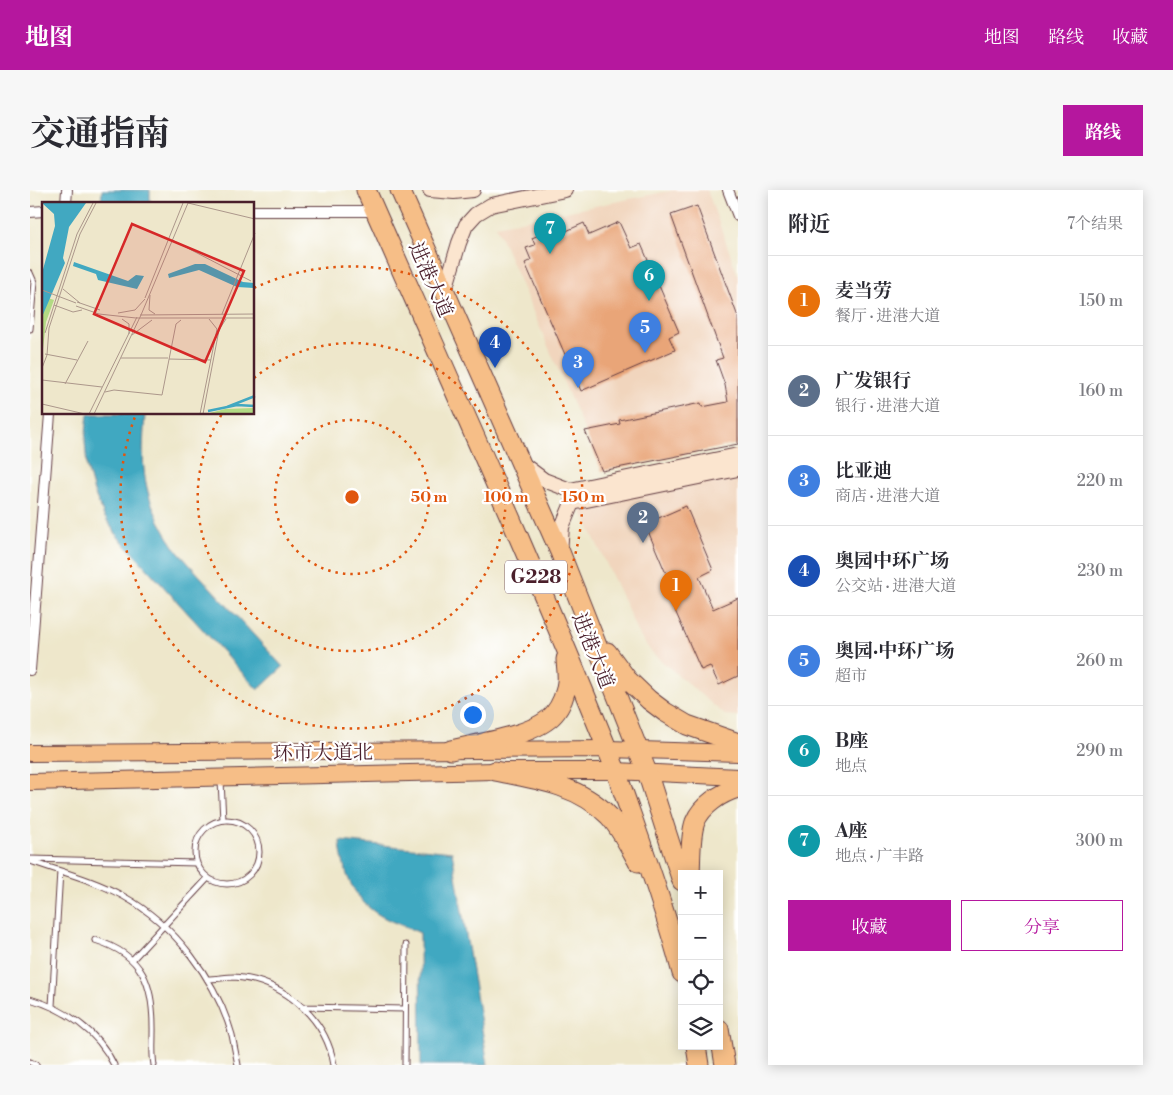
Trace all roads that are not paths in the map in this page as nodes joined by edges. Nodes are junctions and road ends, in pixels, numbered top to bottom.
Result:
1 (366, 190) edge
2 (400, 190) edge
3 (430, 190) edge
4 (473, 190) edge
5 (565, 190) edge
6 (728, 190) edge
7 (255, 211) edge
8 (376, 211) junction
9 (738, 216) edge
10 (30, 273) edge
11 (445, 290) junction
12 (30, 329) edge
13 (50, 415) edge
14 (738, 455) edge
15 (520, 462) junction
16 (738, 469) edge
17 (560, 552) junction
18 (591, 630) junction
19 (565, 645) junction
20 (30, 670) edge
21 (738, 743) edge
22 (608, 749) junction
23 (452, 750) junction
24 (638, 750) junction
25 (30, 753) edge
26 (738, 753) edge
27 (495, 771) junction
28 (616, 771) junction
29 (647, 772) junction
30 (738, 777) edge
31 (220, 778) junction
32 (30, 782) edge
33 (738, 788) edge
34 (223, 820) junction
35 (30, 860) edge
36 (197, 863) junction
37 (678, 870) edge
38 (690, 870) edge
39 (60, 871) junction
40 (208, 878) junction
41 (662, 908) junction
42 (164, 926) junction
43 (94, 940) dead end
44 (406, 945) dead end
45 (678, 947) edge
46 (132, 960) junction
47 (207, 979) junction
48 (30, 999) edge
49 (52, 1006) junction
50 (303, 1007) junction
51 (405, 1009) junction
52 (723, 1043) edge
53 (694, 1050) edge
54 (696, 1050) edge
55 (723, 1050) edge
56 (30, 1062) edge
57 (36, 1065) edge
58 (114, 1065) edge
59 (154, 1065) edge
60 (238, 1065) edge
61 (334, 1065) edge
62 (405, 1065) edge
63 (692, 1065) edge
64 (699, 1065) edge
65 (725, 1065) edge
66 (730, 1065) edge

1 - 8 highway, 进港大道 / G228
2 - 11 highway, 进港大道 / G228
3 - 4 street
5 - 11 street
6 - 9 street
7 - 8 street
8 - 19 highway, 进港大道 / G228
10 - 12 lane
11 - 15 highway, 进港大道 / G228
13 - 20 street
14 - 15 street
15 - 17 highway, 进港大道 / G228
16 - 17 street
17 - 18 highway, 进港大道 / G228
18 - 21 highway
18 - 24 highway, 进港大道 / G228
19 - 22 highway, 进港大道 / G228
19 - 23 highway
22 - 23 main road, 环市大道北
22 - 24 main road, 环市大道北
22 - 28 highway, 进港大道 / G228
23 - 25 main road, 环市大道北
24 - 26 main road, 环市大道北
24 - 29 highway, 进港大道 / G228
27 - 28 main road, 环市大道北
27 - 31 main road, 环市大道北
27 - 41 highway
28 - 29 main road, 环市大道北
28 - 41 highway, 进港大道 / G228
29 - 30 main road, 环市大道北
29 - 37 highway, 进港大道 / G228
31 - 32 main road, 环市大道北
31 - 34 lane
33 - 38 highway
34 - 36 lane
34 - 40 lane
35 - 36 lane
35 - 39 lane
36 - 40 lane
39 - 42 lane
39 - 49 lane
40 - 42 lane
41 - 45 highway, 进港大道 / G228
42 - 46 lane
42 - 47 lane
43 - 46 lane
44 - 51 lane
46 - 59 lane
47 - 50 lane
47 - 60 lane
48 - 49 lane
49 - 58 lane
50 - 51 lane
50 - 61 lane
51 - 62 lane
52 - 66 highway
53 - 63 highway
54 - 64 highway
55 - 65 highway
56 - 57 lane

